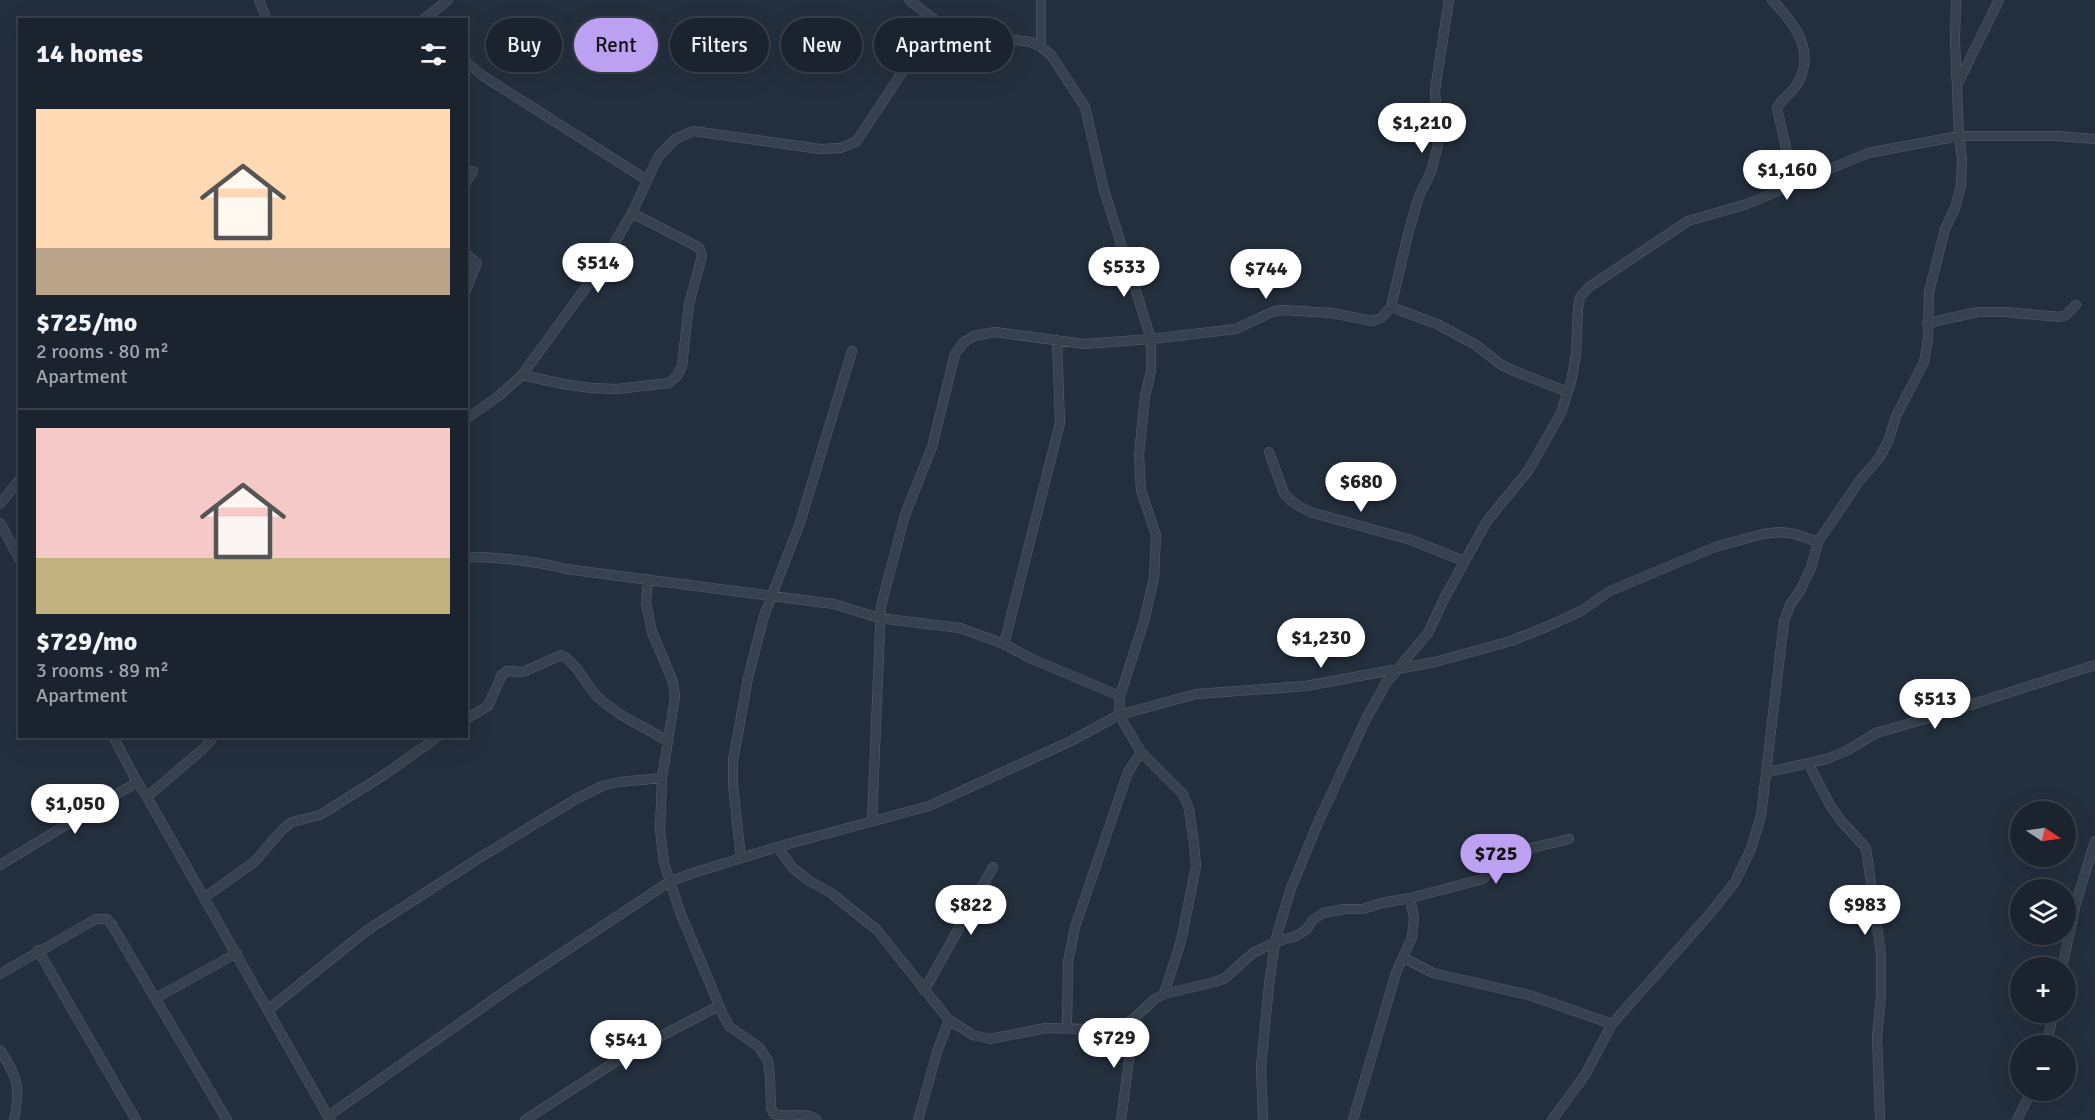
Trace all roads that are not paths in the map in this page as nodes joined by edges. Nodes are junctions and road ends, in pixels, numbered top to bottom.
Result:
1 (259, 0) edge
2 (448, 0) edge
3 (909, 0) edge
4 (1041, 0) edge
5 (1449, 0) edge
6 (1772, 0) edge
7 (1956, 0) edge
8 (1999, 0) edge
9 (266, 18) edge
10 (426, 18) edge
11 (932, 18) edge
12 (1013, 40) edge
13 (1041, 47) junction
14 (468, 64) edge
15 (902, 72) edge
16 (1958, 84) junction
17 (1959, 136) junction
18 (2095, 139) edge
19 (472, 171) dead end
20 (468, 178) edge
21 (647, 180) junction
22 (1794, 184) junction
23 (632, 213) junction
24 (468, 256) edge
25 (468, 285) edge
26 (2076, 305) dead end
27 (1391, 307) junction
28 (1927, 323) junction
29 (1151, 339) junction
30 (1057, 340) junction
31 (852, 351) dead end
32 (522, 375) junction
33 (1568, 392) junction
34 (468, 418) edge
35 (1269, 452) dead end
36 (18, 482) edge
37 (0, 504) edge
38 (0, 523) edge
39 (1818, 542) junction
40 (18, 556) edge
41 (468, 557) edge
42 (1464, 561) junction
43 (648, 579) junction
44 (772, 595) junction
45 (879, 618) junction
46 (1004, 644) junction
47 (2095, 667) edge
48 (1394, 671) junction
49 (1120, 696) junction
50 (1119, 715) junction
51 (468, 719) edge
52 (114, 738) edge
53 (212, 738) edge
54 (436, 738) edge
55 (667, 741) junction
56 (1141, 752) junction
57 (1808, 763) junction
58 (1768, 772) junction
59 (662, 778) junction
60 (137, 782) junction
61 (147, 796) junction
62 (872, 821) junction
63 (1569, 839) dead end
64 (2095, 841) edge
65 (777, 848) junction
66 (741, 858) junction
67 (0, 865) edge
68 (993, 867) dead end
69 (669, 882) junction
70 (205, 897) junction
71 (1410, 898) junction
72 (1275, 942) junction
73 (39, 950) junction
74 (237, 953) junction
75 (2064, 957) edge
76 (1404, 958) junction
77 (0, 974) edge
78 (924, 991) junction
79 (1164, 994) junction
80 (156, 998) junction
81 (719, 1006) junction
82 (268, 1010) junction
83 (949, 1020) junction
84 (1132, 1020) junction
85 (1612, 1024) junction
86 (1066, 1027) junction
87 (0, 1050) edge
88 (2026, 1101) edge
89 (329, 1118) edge
90 (14, 1120) edge
91 (136, 1120) edge
92 (226, 1120) edge
93 (525, 1120) edge
94 (817, 1120) edge
95 (918, 1120) edge
96 (1120, 1120) edge
97 (1263, 1120) edge
98 (1353, 1120) edge
99 (1552, 1120) edge
100 (1880, 1120) edge
101 (2017, 1120) edge

1 - 9 street
2 - 10 street
3 - 11 street
4 - 13 street
5 - 27 street
6 - 22 street
7 - 16 street
8 - 16 street
12 - 13 street
13 - 29 street
14 - 21 street
15 - 21 street
16 - 17 street
17 - 18 street
17 - 22 street
17 - 28 street
19 - 20 street
21 - 23 street
22 - 33 street
23 - 32 street
23 - 32 street
24 - 25 street
26 - 28 street
27 - 29 street
27 - 33 street
28 - 39 street
29 - 30 street
29 - 49 street
30 - 45 street
30 - 46 street
31 - 44 street
32 - 34 street
33 - 42 street
35 - 42 street
36 - 37 street
38 - 40 street
39 - 48 street
39 - 58 street
41 - 43 street
42 - 48 street
43 - 44 street
43 - 55 street
44 - 45 street
44 - 66 street
45 - 46 street
45 - 62 street
46 - 49 street
47 - 57 street
48 - 50 street
48 - 72 street
49 - 50 street
50 - 56 street
50 - 62 street
51 - 55 street
52 - 60 street
53 - 61 street
54 - 70 street
55 - 59 street
56 - 79 street
56 - 86 street
57 - 58 street
57 - 100 street
58 - 85 street
59 - 69 street
59 - 82 street
60 - 61 street
60 - 67 street
61 - 70 street
62 - 65 street
63 - 71 street
64 - 75 street
65 - 66 street
65 - 78 street
66 - 69 street
68 - 78 street
69 - 81 street
69 - 89 street
70 - 74 street
71 - 72 street
71 - 76 street
72 - 79 street
72 - 97 street
73 - 77 street
73 - 80 street
73 - 91 street
74 - 80 street
74 - 82 street
76 - 85 street
76 - 98 street
78 - 83 street
79 - 84 street
80 - 92 street
81 - 93 street
81 - 94 street
82 - 89 street
83 - 86 street
83 - 95 street
84 - 86 street
84 - 96 street
85 - 99 street
87 - 90 street
88 - 101 street

